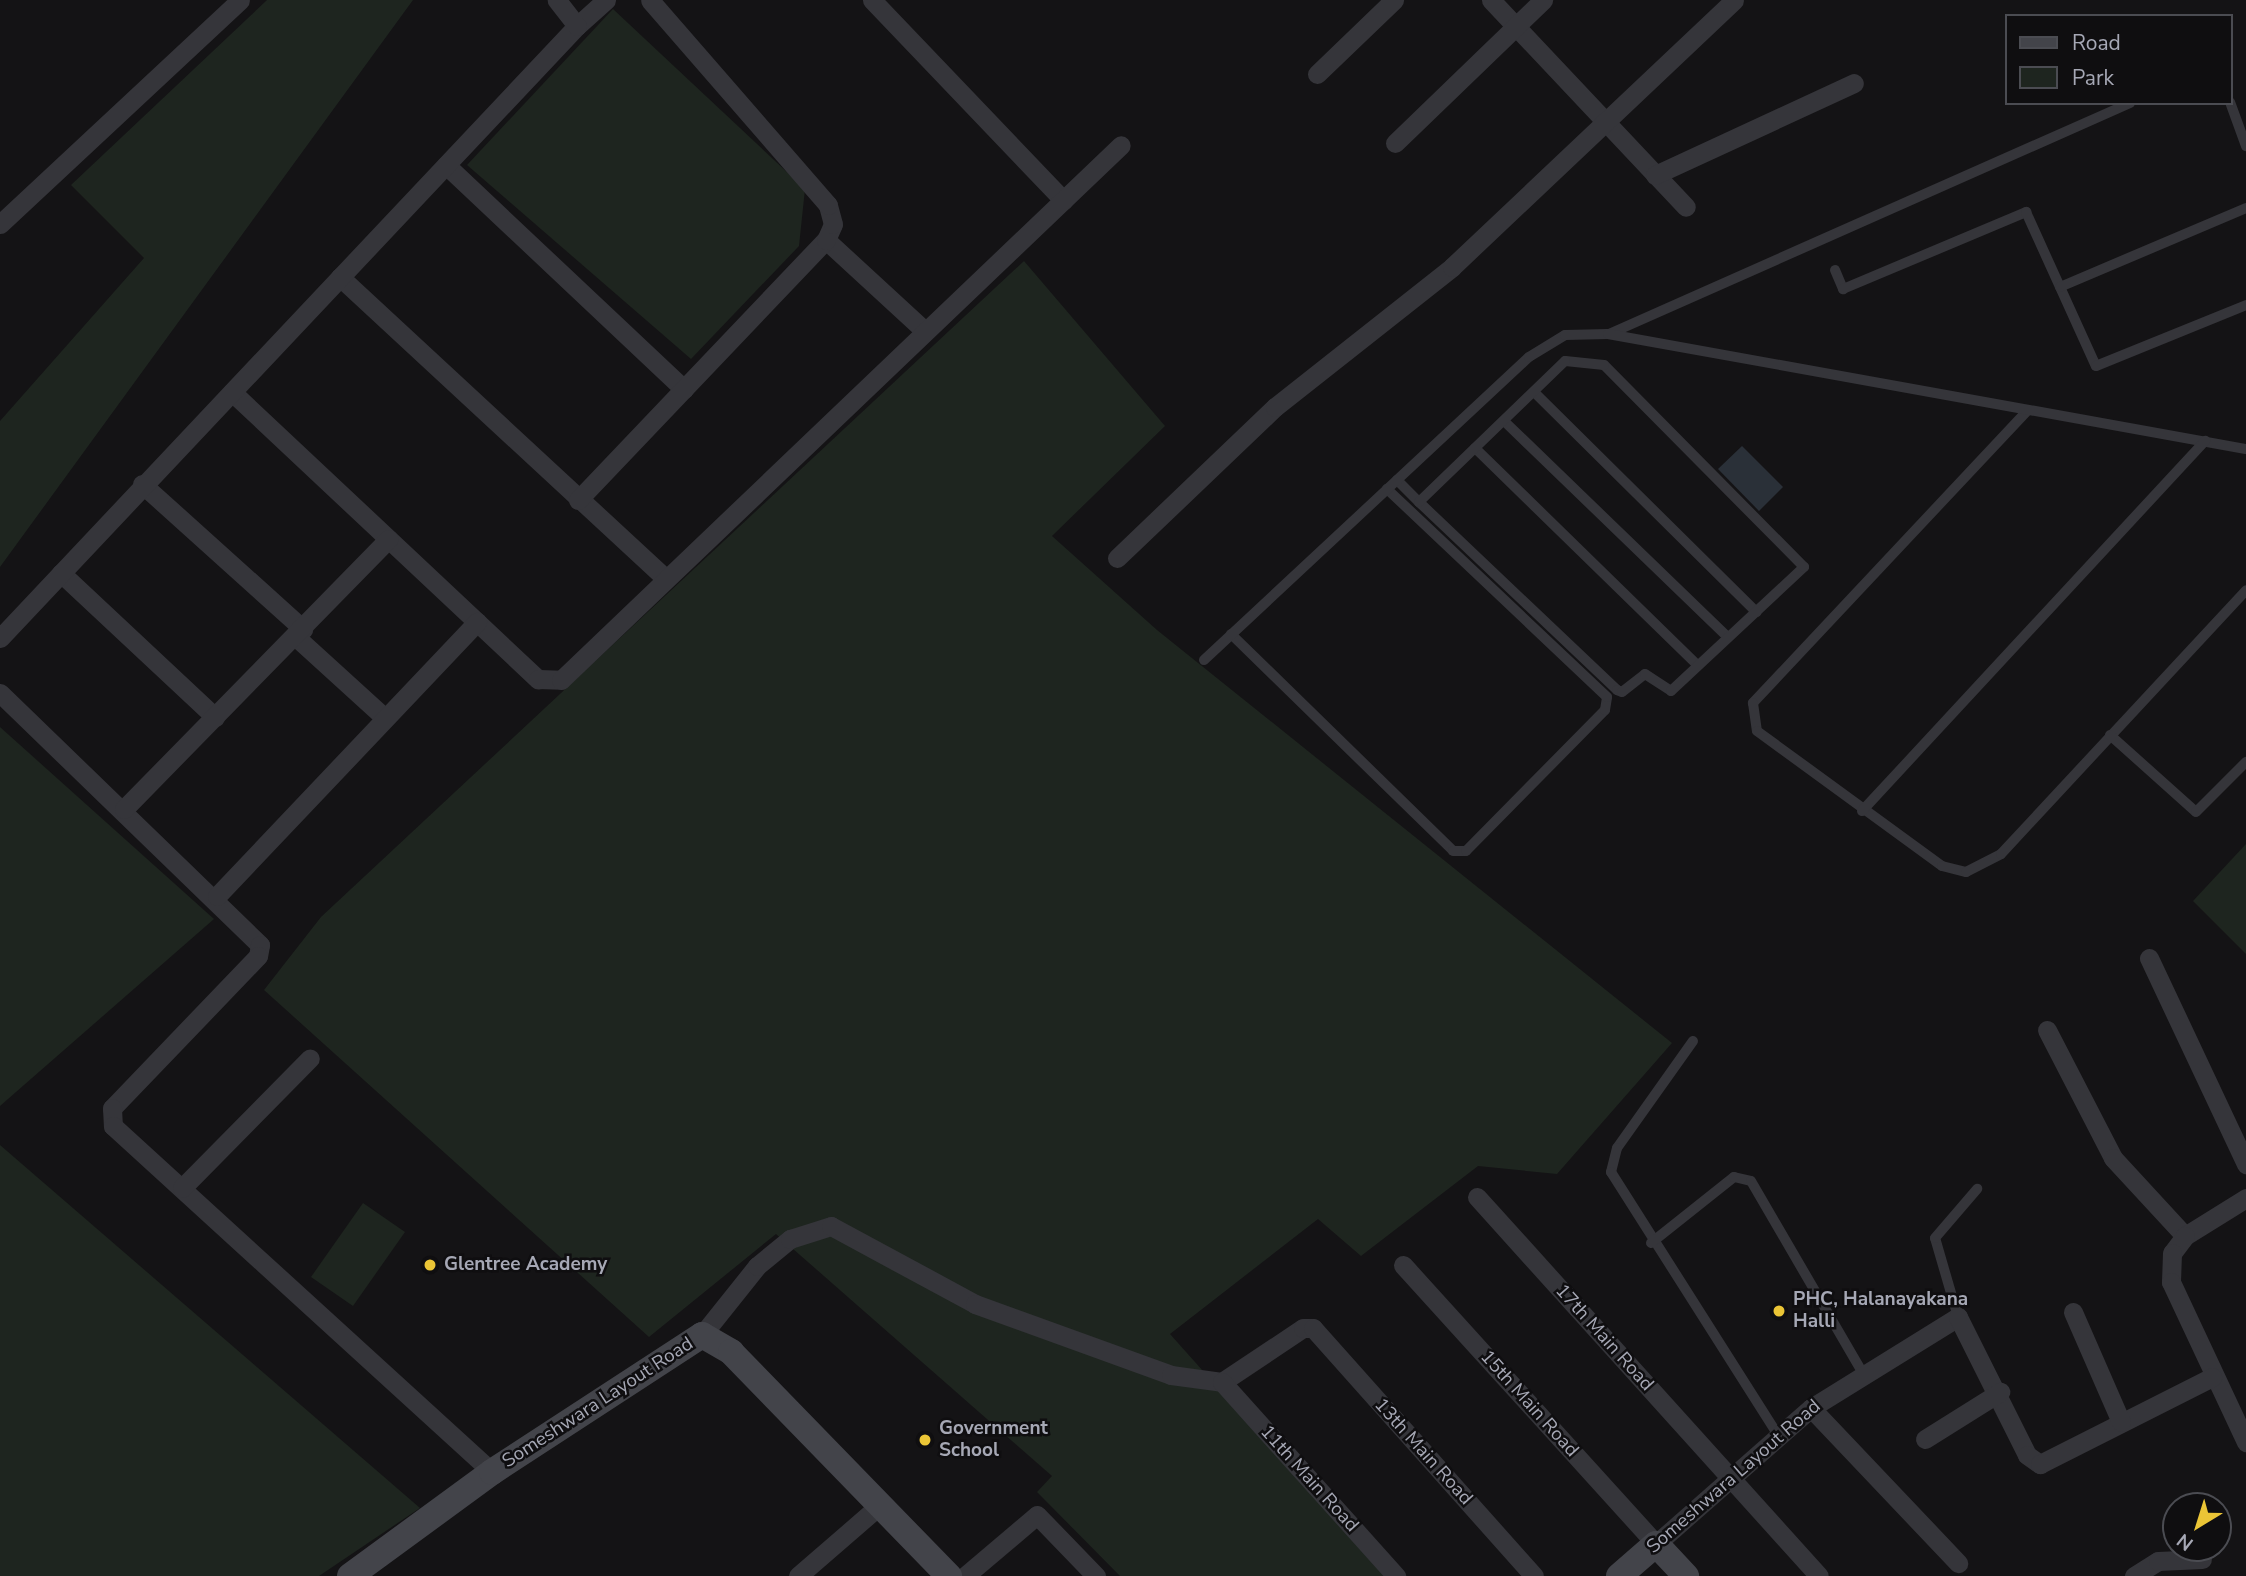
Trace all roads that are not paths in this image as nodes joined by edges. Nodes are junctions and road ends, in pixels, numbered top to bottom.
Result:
1 (240, 0) edge
2 (557, 0) edge
3 (606, 0) edge
4 (650, 0) edge
5 (872, 0) edge
6 (1395, 0) edge
7 (1491, 0) edge
8 (1543, 0) edge
9 (1734, 0) edge
10 (577, 26) junction
11 (1516, 26) junction
12 (1317, 74) dead end
13 (1854, 83) dead end
14 (2125, 105) edge
15 (2231, 105) edge
16 (1606, 122) junction
17 (1395, 144) dead end
18 (1121, 145) dead end
19 (2246, 146) edge
20 (446, 165) junction
21 (1655, 175) junction
22 (1063, 200) junction
23 (1686, 207) dead end
24 (2246, 208) edge
25 (0, 224) edge
26 (826, 240) junction
27 (1835, 270) dead end
28 (340, 277) junction
29 (2060, 287) junction
30 (2246, 305) edge
31 (925, 331) junction
32 (1608, 334) junction
33 (684, 389) junction
34 (232, 392) junction
35 (1534, 392) junction
36 (2028, 410) junction
37 (1504, 421) junction
38 (2205, 441) junction
39 (1475, 449) junction
40 (2246, 449) edge
41 (1397, 480) junction
42 (142, 484) junction
43 (1387, 489) junction
44 (578, 500) junction
45 (1419, 502) junction
46 (388, 539) junction
47 (1117, 558) dead end
48 (61, 573) junction
49 (664, 577) junction
50 (2246, 590) edge
51 (1756, 612) junction
52 (477, 622) junction
53 (299, 633) junction
54 (1231, 634) junction
55 (1727, 636) junction
56 (0, 638) edge
57 (1204, 660) dead end
58 (1697, 665) junction
59 (0, 693) edge
60 (215, 717) junction
61 (385, 718) junction
62 (2110, 735) junction
63 (2246, 762) edge
64 (124, 809) junction
65 (1862, 811) junction
66 (216, 896) junction
67 (2149, 958) dead end
68 (2047, 1030) dead end
69 (1693, 1041) dead end
70 (310, 1058) dead end
71 (2246, 1164) edge
72 (182, 1188) junction
73 (1977, 1189) dead end
74 (1478, 1197) dead end
75 (2246, 1198) edge
76 (2185, 1236) junction
77 (1651, 1243) junction
78 (1403, 1265) dead end
79 (2073, 1312) dead end
80 (1958, 1317) junction
81 (702, 1335) junction
82 (1862, 1372) junction
83 (2212, 1377) junction
84 (1222, 1382) junction
85 (2000, 1392) junction
86 (1811, 1408) junction
87 (2121, 1422) junction
88 (1778, 1435) junction
89 (1925, 1439) dead end
90 (2246, 1442) edge
91 (492, 1472) junction
92 (1730, 1479) junction
93 (880, 1505) junction
94 (1656, 1544) junction
95 (2162, 1561) edge
96 (1958, 1563) dead end
97 (350, 1576) edge
98 (798, 1576) edge
99 (948, 1576) edge
100 (965, 1576) edge
101 (1096, 1576) edge
102 (1396, 1576) edge
103 (1534, 1576) edge
104 (1619, 1576) edge
105 (1686, 1576) edge
106 (1819, 1576) edge
107 (2134, 1576) edge

1 - 25 street
2 - 10 street
3 - 10 street
4 - 26 street
5 - 22 street
6 - 12 street
7 - 11 street
8 - 11 street
9 - 16 street
10 - 20 street
11 - 16 street
11 - 17 street
13 - 21 street
14 - 32 lane
15 - 19 lane
16 - 21 street
16 - 47 street
18 - 22 street
20 - 28 street
20 - 33 street
21 - 23 street
22 - 31 street
24 - 29 lane
26 - 31 street
26 - 33 street
27 - 29 lane
28 - 34 street
28 - 44 street
29 - 30 lane
31 - 49 street
32 - 36 lane
32 - 41 lane
33 - 44 street
34 - 42 street
34 - 46 street
35 - 37 lane
35 - 51 lane
35 - 51 lane
36 - 38 lane
36 - 65 lane
37 - 39 lane
37 - 55 lane
38 - 40 lane
38 - 65 lane
39 - 45 lane
39 - 58 lane
41 - 43 lane
41 - 45 lane
42 - 48 street
42 - 53 street
43 - 54 lane
43 - 54 lane
44 - 49 street
45 - 58 lane
46 - 52 street
46 - 53 street
48 - 56 street
48 - 60 street
49 - 52 street
50 - 62 lane
51 - 55 lane
52 - 61 street
53 - 60 street
53 - 61 street
54 - 57 lane
55 - 58 lane
59 - 64 street
60 - 64 street
61 - 66 street
62 - 63 lane
62 - 65 lane
64 - 66 street
66 - 72 street
67 - 71 street
68 - 76 street
69 - 77 lane
70 - 72 street
72 - 91 street
73 - 80 lane
74 - 92 street, 17th Main Road
75 - 76 street
76 - 83 street
77 - 82 lane
77 - 88 lane
78 - 94 street, 15th Main Road
79 - 87 street
80 - 82 street, Someshwara Layout Road
80 - 85 street
81 - 84 street
81 - 91 street, Someshwara Layout Road
81 - 93 street, Someshwara Layout Road
82 - 86 street, Someshwara Layout Road
83 - 87 street
83 - 90 street
84 - 102 street, 11th Main Road
84 - 103 street, 13th Main Road
85 - 87 street
85 - 89 street
86 - 88 street, Someshwara Layout Road
86 - 96 street
88 - 92 street, Someshwara Layout Road
91 - 97 street, Someshwara Layout Road
92 - 94 street, Someshwara Layout Road
92 - 106 street, 17th Main Road
93 - 98 street
93 - 99 street, Someshwara Layout Road
94 - 104 street, Someshwara Layout Road
94 - 105 street
95 - 107 street
100 - 101 street

